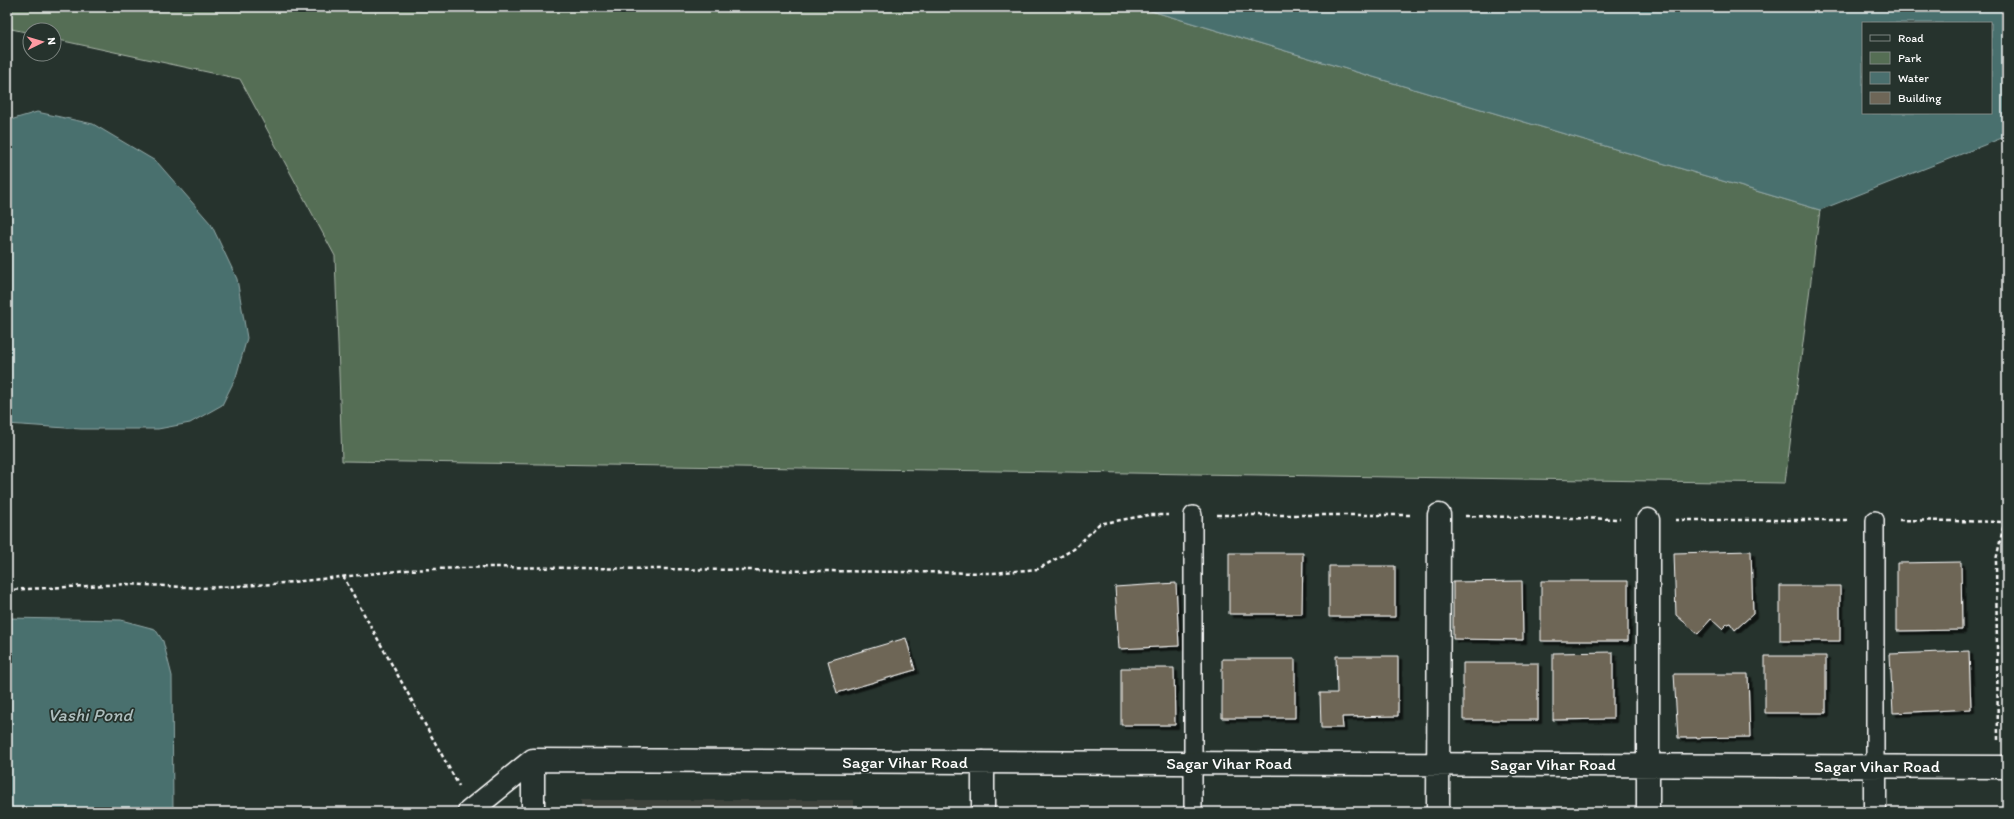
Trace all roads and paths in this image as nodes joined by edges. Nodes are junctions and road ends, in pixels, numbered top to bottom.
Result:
1 (2007, 510) edge
2 (1193, 515) junction
3 (1439, 515) junction
4 (1648, 520) junction
5 (1875, 520) junction
6 (2005, 522) junction
7 (343, 576) junction
8 (7, 590) edge
9 (533, 760) junction
10 (984, 762) junction
11 (1193, 763) junction
12 (1438, 764) junction
13 (1648, 765) junction
14 (1875, 766) junction
15 (2002, 767) edge
16 (470, 811) edge
17 (533, 812) edge
18 (983, 812) edge
19 (1193, 812) edge
20 (1438, 812) edge
21 (1648, 812) edge
22 (1875, 812) edge

1 - 6 path
2 - 3 path
2 - 7 path
2 - 11 lane
3 - 4 path
3 - 12 street
4 - 5 path
4 - 13 street
5 - 6 path
5 - 14 lane
6 - 15 path
7 - 8 path
7 - 16 path
9 - 10 street, Sagar Vihar Road
9 - 16 street
9 - 17 street
10 - 11 street, Sagar Vihar Road
10 - 18 street
11 - 12 street, Sagar Vihar Road
11 - 19 lane
12 - 13 street, Sagar Vihar Road
12 - 20 street
13 - 14 street, Sagar Vihar Road
13 - 21 street
14 - 15 street, Sagar Vihar Road
14 - 22 street

